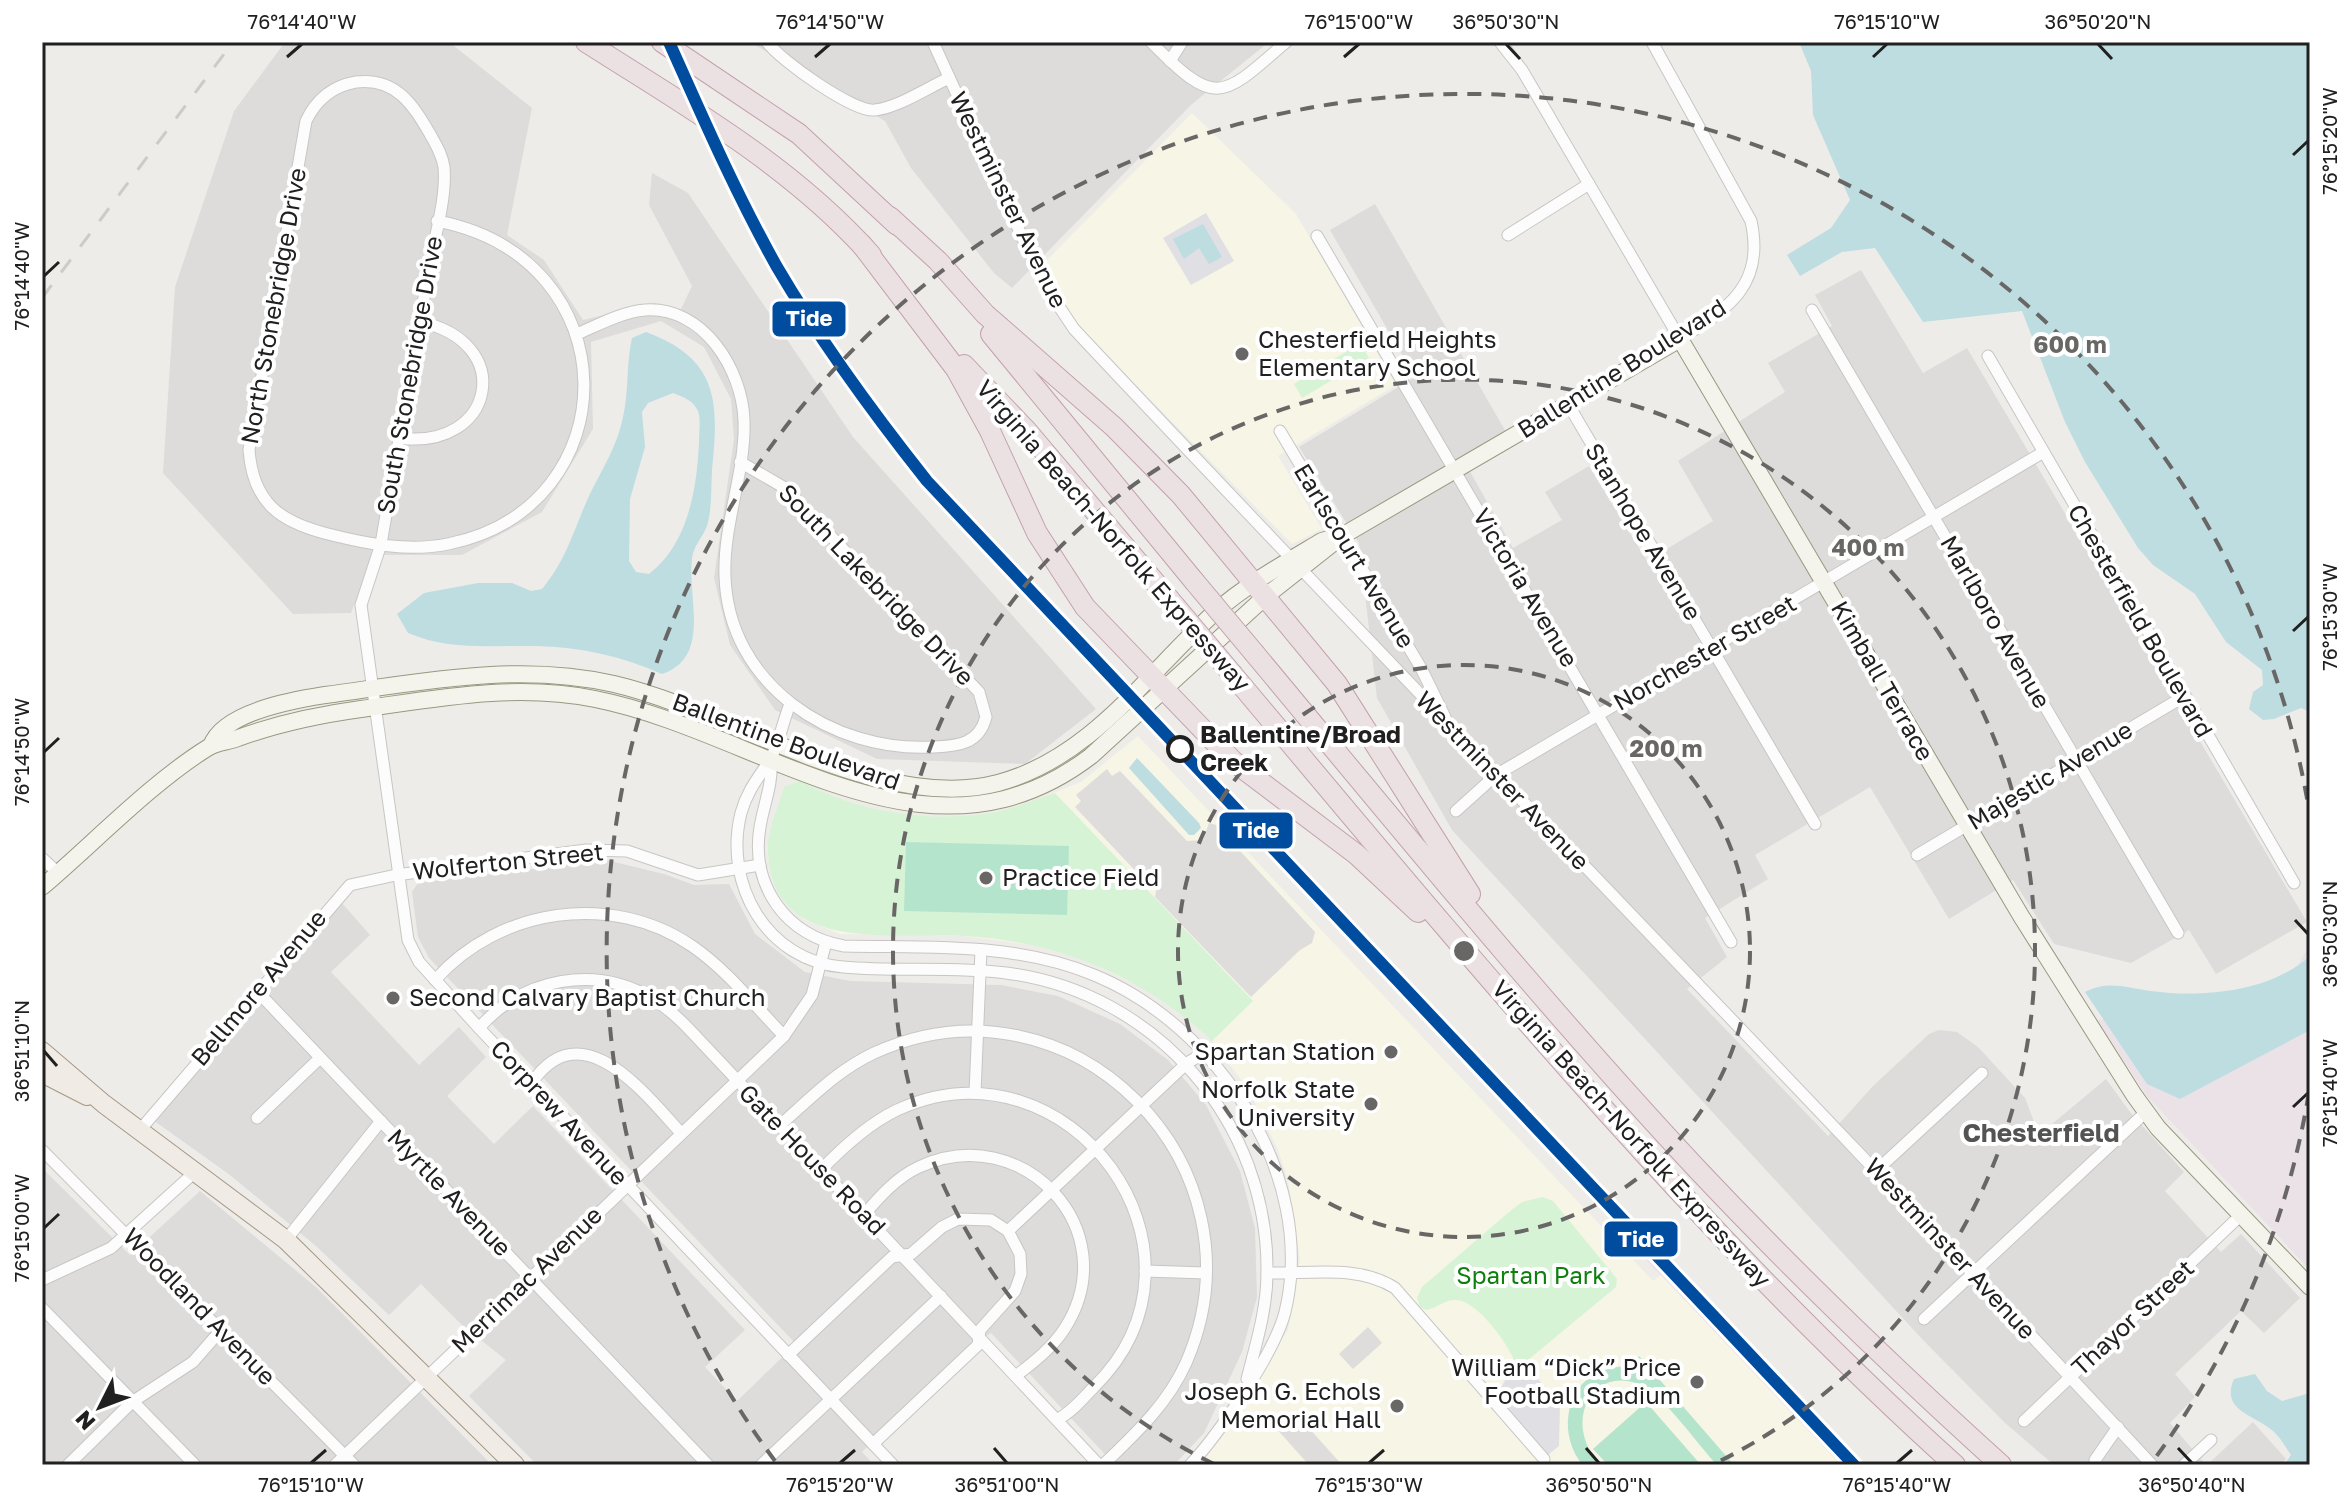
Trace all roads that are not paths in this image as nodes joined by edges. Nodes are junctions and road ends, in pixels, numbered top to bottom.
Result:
1 (586, 42) edge
2 (662, 42) edge
3 (767, 42) edge
4 (933, 42) edge
5 (1151, 42) edge
6 (1182, 42) edge
7 (1286, 42) edge
8 (1500, 42) edge
9 (1652, 42) edge
10 (1170, 61) junction
11 (949, 78) junction
12 (381, 84) joint
13 (1589, 184) junction
14 (890, 217) junction
15 (437, 221) junction
16 (1508, 235) dead end
17 (1317, 236) dead end
18 (862, 245) junction
19 (1812, 310) dead end
20 (420, 322) junction
21 (577, 334) junction
22 (1680, 339) junction
23 (1988, 356) dead end
24 (1568, 404) junction
25 (1280, 431) dead end
26 (399, 438) junction
27 (2042, 453) junction
28 (740, 462) junction
29 (1455, 471) junction
30 (1934, 518) junction
31 (1342, 536) junction
32 (381, 544) junction
33 (1296, 564) junction
34 (1824, 582) junction
35 (1260, 589) junction
36 (1711, 648) junction
37 (1149, 676) junction
38 (371, 689) junction
39 (1164, 691) junction
40 (2183, 697) junction
41 (790, 704) junction
42 (374, 707) junction
43 (1599, 715) junction
44 (1448, 725) junction
45 (776, 741) junction
46 (211, 746) junction
47 (771, 759) junction
48 (2077, 761) junction
49 (1496, 775) junction
50 (1456, 811) dead end
51 (1815, 824) dead end
52 (1968, 826) junction
53 (1917, 855) dead end
54 (42, 858) edge
55 (760, 865) junction
56 (739, 870) junction
57 (58, 873) junction
58 (396, 875) junction
59 (2294, 883) dead end
60 (42, 887) edge
61 (2178, 933) dead end
62 (826, 942) junction
63 (1731, 942) dead end
64 (981, 950) junction
65 (1505, 952) junction
66 (822, 964) junction
67 (1480, 969) junction
68 (980, 972) junction
69 (435, 980) junction
70 (257, 991) junction
71 (479, 1028) junction
72 (978, 1032) junction
73 (784, 1036) junction
74 (42, 1051) edge
75 (1206, 1052) junction
76 (320, 1058) junction
77 (1187, 1063) junction
78 (42, 1073) edge
79 (1982, 1073) dead end
80 (737, 1081) junction
81 (531, 1084) junction
82 (975, 1093) junction
83 (104, 1104) junction
84 (1143, 1104) junction
85 (2146, 1112) junction
86 (257, 1118) dead end
87 (381, 1121) junction
88 (779, 1126) junction
89 (140, 1130) junction
90 (681, 1133) junction
91 (1097, 1148) junction
92 (42, 1150) edge
93 (821, 1170) junction
94 (1877, 1170) junction
95 (196, 1171) junction
96 (626, 1184) junction
97 (1053, 1190) junction
98 (864, 1215) junction
99 (2241, 1215) junction
100 (1008, 1231) junction
101 (129, 1235) junction
102 (286, 1240) junction
103 (902, 1255) junction
104 (1145, 1271) junction
105 (1206, 1273) junction
106 (1267, 1273) junction
107 (1289, 1274) junction
108 (1973, 1274) junction
109 (530, 1278) junction
110 (42, 1280) edge
111 (2310, 1287) edge
112 (941, 1296) junction
113 (42, 1308) edge
114 (1924, 1319) dead end
115 (221, 1330) junction
116 (978, 1335) junction
117 (788, 1355) junction
118 (1017, 1375) junction
119 (426, 1376) junction
120 (2070, 1377) junction
121 (1245, 1387) junction
122 (832, 1399) junction
123 (132, 1402) junction
124 (1058, 1419) junction
125 (2024, 1421) dead end
126 (2118, 1427) junction
127 (2211, 1440) dead end
128 (873, 1444) junction
129 (345, 1455) junction
130 (1544, 1459) dead end
131 (2095, 1460) dead end
132 (68, 1465) edge
133 (195, 1465) edge
134 (335, 1465) edge
135 (354, 1465) edge
136 (515, 1465) edge
137 (708, 1465) edge
138 (761, 1465) edge
139 (893, 1465) edge
140 (1101, 1465) edge
141 (1190, 1465) edge
142 (1955, 1465) edge
143 (2001, 1465) edge
144 (2152, 1465) edge
145 (2184, 1465) edge

1 - 18 highway, Virginia Beach-Norfolk Expressway
2 - 14 highway, Virginia Beach-Norfolk Expressway
3 - 11 street
4 - 11 street, Westminster Avenue
5 - 10 street
6 - 10 street
7 - 10 street
8 - 13 street, Kimball Terrace
9 - 22 street, Ballentine Boulevard
11 - 33 street, Westminster Avenue
12 - 15 street, South Stonebridge Drive
12 - 32 street, North Stonebridge Drive
13 - 16 street
13 - 22 street, Kimball Terrace
14 - 35 highway
14 - 65 highway, Virginia Beach-Norfolk Expressway, bridge
15 - 20 street, South Stonebridge Drive
15 - 21 street, North Stonebridge Drive
17 - 29 street, Victoria Avenue
18 - 37 highway
18 - 67 highway, Virginia Beach-Norfolk Expressway, bridge
19 - 30 street, Marlboro Avenue
20 - 26 street, South Stonebridge Drive
20 - 26 street
21 - 28 street
21 - 32 street, North Stonebridge Drive
22 - 24 main road, Ballentine Boulevard
22 - 34 main road, Kimball Terrace
23 - 27 street, Chesterfield Boulevard
24 - 29 main road, Ballentine Boulevard
24 - 36 street, Stanhope Avenue
25 - 31 street, Earlscourt Avenue
26 - 32 street, South Stonebridge Drive
27 - 30 street, Norchester Street
27 - 40 street, Chesterfield Boulevard
28 - 41 street
28 - 41 street, South Lakebridge Drive
29 - 31 main road, Ballentine Boulevard
29 - 43 street, Victoria Avenue
30 - 34 street, Norchester Street
30 - 48 street, Marlboro Avenue
31 - 33 main road, Ballentine Boulevard
31 - 44 street, Earlscourt Avenue
32 - 38 street, South Stonebridge Drive
33 - 35 main road, Ballentine Boulevard
33 - 44 street, Westminster Avenue
34 - 36 street, Norchester Street
34 - 52 main road, Kimball Terrace
35 - 37 main road, Ballentine Boulevard
35 - 39 main road, Ballentine Boulevard
35 - 65 highway
36 - 43 street, Norchester Street
36 - 51 street, Stanhope Avenue
37 - 39 highway
37 - 45 main road, Ballentine Boulevard
38 - 42 street, Corprew Avenue
38 - 45 main road, Ballentine Boulevard
38 - 46 main road, Ballentine Boulevard
39 - 47 main road, Ballentine Boulevard
39 - 67 highway
40 - 48 street, Majestic Avenue
40 - 59 street, Chesterfield Boulevard
41 - 45 street
42 - 46 main road, Ballentine Boulevard
42 - 47 main road, Ballentine Boulevard
42 - 58 street, Corprew Avenue
43 - 49 street, Norchester Street
43 - 63 street, Victoria Avenue
44 - 49 street, Westminster Avenue
45 - 47 street
46 - 57 main road, Ballentine Boulevard
47 - 55 street
47 - 56 street
48 - 52 street, Majestic Avenue
48 - 61 street, Marlboro Avenue
49 - 50 street, Norchester Street
49 - 94 street, Westminster Avenue
52 - 53 street, Majestic Avenue
52 - 85 main road, Kimball Terrace
54 - 57 street
55 - 56 street, Wolferton Street
55 - 62 street
56 - 58 street, Wolferton Street
56 - 66 street
57 - 60 main road, Ballentine Boulevard
58 - 69 street, Corprew Avenue
58 - 70 street, Bellmore Avenue
62 - 64 street
62 - 66 street, Merrimac Avenue
64 - 68 street
64 - 75 street
65 - 143 highway, Virginia Beach-Norfolk Expressway
66 - 68 street
66 - 73 street, Merrimac Avenue
67 - 142 highway, Virginia Beach-Norfolk Expressway
68 - 72 street
68 - 77 street
69 - 71 street, Corprew Avenue
69 - 73 street
70 - 76 street, Myrtle Avenue
70 - 89 street, Bellmore Avenue
71 - 80 street, Gate House Road
71 - 81 street, Corprew Avenue
72 - 82 street
72 - 84 street
72 - 88 street
73 - 80 street, Merrimac Avenue
74 - 83 main road
75 - 77 street
75 - 107 street
76 - 86 street
76 - 87 street, Myrtle Avenue
77 - 84 street
77 - 106 street
78 - 83 main road
79 - 94 street
80 - 88 street, Gate House Road
80 - 90 street, Merrimac Avenue
81 - 90 street
81 - 96 street, Corprew Avenue
82 - 91 street
82 - 93 street
83 - 89 main road
84 - 91 street
84 - 105 street
85 - 99 main road, Kimball Terrace
85 - 108 street
87 - 102 street
87 - 109 street, Myrtle Avenue
88 - 93 street, Gate House Road
89 - 95 main road
90 - 96 street, Merrimac Avenue
91 - 97 street
91 - 104 street
92 - 101 street, Woodland Avenue
93 - 98 street, Gate House Road
94 - 108 street, Westminster Avenue
95 - 101 street
95 - 102 main road
96 - 109 street, Merrimac Avenue
96 - 117 street, Corprew Avenue
97 - 98 street
97 - 100 street
97 - 118 street
98 - 103 street, Gate House Road
99 - 111 main road, Kimball Terrace
99 - 120 street, Thayor Street
100 - 103 street
100 - 116 street
101 - 110 street
101 - 115 street, Woodland Avenue
102 - 119 main road
103 - 112 street, Gate House Road
103 - 117 street
104 - 105 street
104 - 124 street
105 - 140 street
106 - 107 street
106 - 121 street
107 - 121 street
107 - 130 street
108 - 114 street
108 - 120 street, Westminster Avenue
109 - 119 street, Merrimac Avenue
109 - 137 street, Myrtle Avenue
112 - 116 street, Gate House Road
112 - 122 street
113 - 123 street
115 - 123 street
115 - 129 street, Woodland Avenue
116 - 118 street, Gate House Road
116 - 128 street
117 - 122 street, Corprew Avenue
118 - 124 street, Gate House Road
119 - 129 street, Merrimac Avenue
119 - 136 main road
120 - 125 street, Thayor Street
120 - 126 street, Westminster Avenue
121 - 141 street
122 - 128 street, Corprew Avenue
122 - 138 street
123 - 132 street
123 - 133 street
124 - 140 street, Gate House Road
126 - 131 street
126 - 144 street, Westminster Avenue
127 - 145 street
128 - 139 street, Corprew Avenue
129 - 134 street, Merrimac Avenue
129 - 135 street, Woodland Avenue

